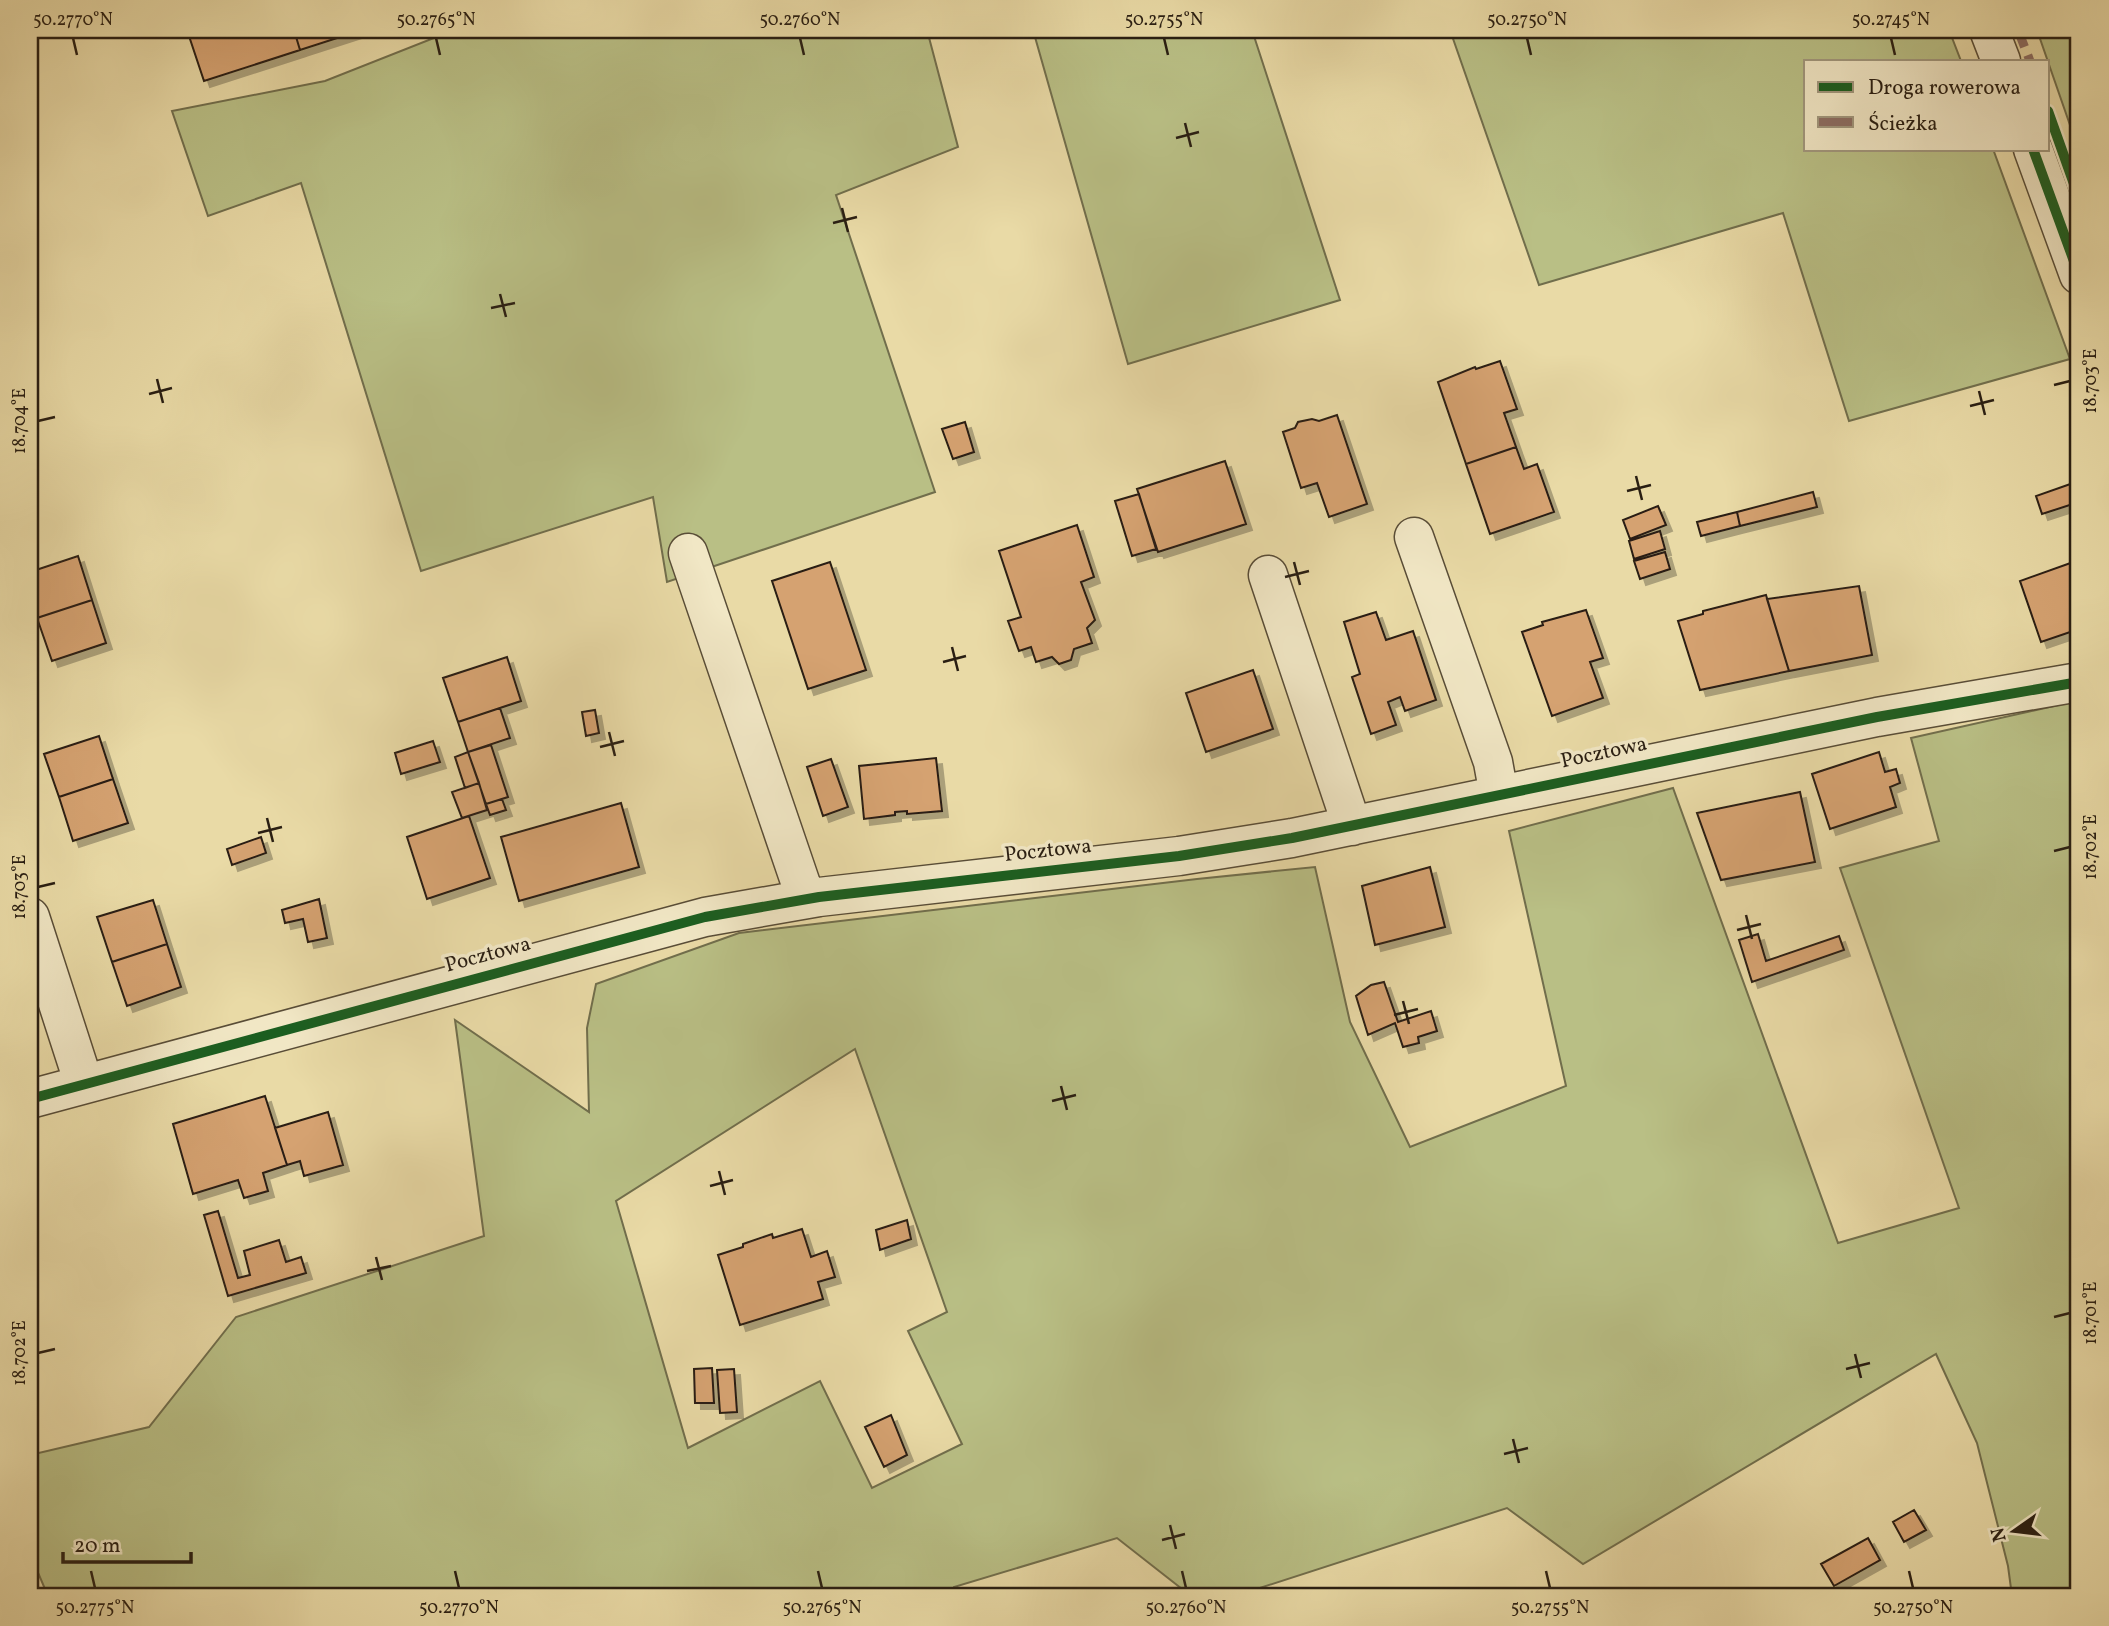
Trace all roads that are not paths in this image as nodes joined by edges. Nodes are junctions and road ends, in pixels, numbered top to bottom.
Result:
1 (1989, 30) edge
2 (2001, 60) edge
3 (2033, 150) edge
4 (2079, 275) edge
5 (1414, 537) dead end
6 (688, 553) dead end
7 (1268, 575) dead end
8 (2079, 681) edge
9 (1499, 794) junction
10 (1352, 826) junction
11 (806, 899) junction
12 (30, 917) edge
13 (84, 1084) junction
14 (30, 1099) edge

1 - 2 street
3 - 4 street
5 - 9 street
6 - 11 street
7 - 10 street
8 - 9 street, Pocztowa
9 - 10 street, Pocztowa
10 - 11 street, Pocztowa
11 - 13 street, Pocztowa
12 - 13 street
13 - 14 street, Pocztowa

